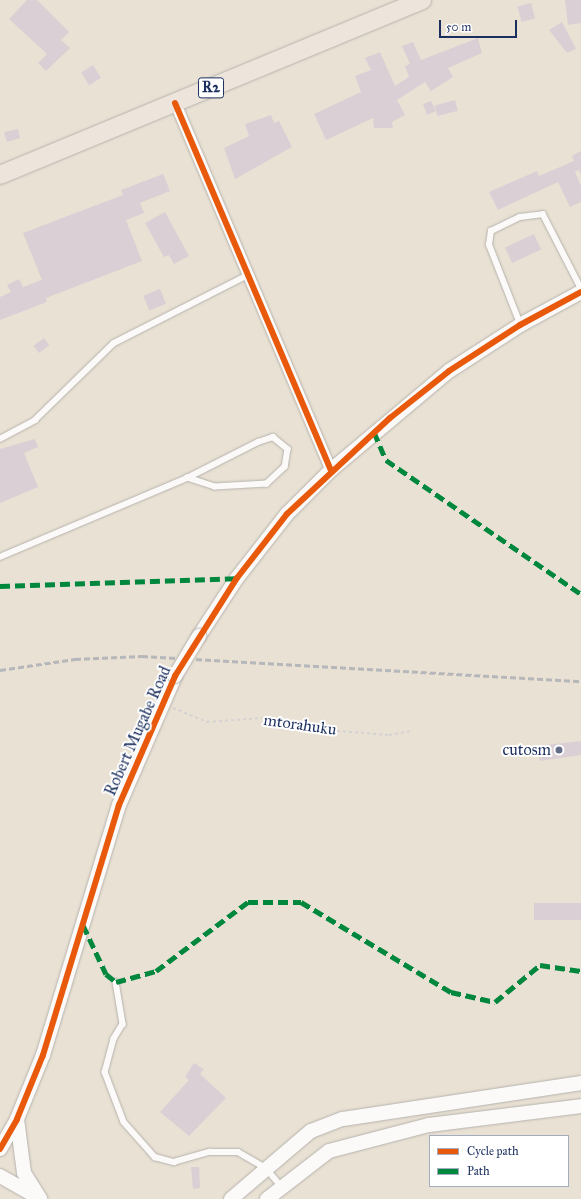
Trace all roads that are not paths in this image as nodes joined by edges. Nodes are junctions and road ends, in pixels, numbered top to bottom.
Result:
1 (422, 0) edge
2 (175, 103) junction
3 (0, 175) edge
4 (248, 275) junction
5 (581, 288) edge
6 (581, 292) edge
7 (520, 325) junction
8 (0, 439) edge
9 (331, 470) junction
10 (188, 478) junction
11 (0, 557) edge
12 (116, 982) dead end
13 (581, 1083) edge
14 (581, 1106) edge
15 (17, 1119) junction
16 (0, 1149) edge
17 (266, 1168) junction
18 (0, 1176) edge
19 (282, 1187) junction
20 (27, 1199) edge
21 (40, 1199) edge
22 (231, 1199) edge
23 (267, 1199) edge

1 - 2 highway, R2
2 - 3 highway, R2
2 - 4 street
4 - 8 lane
4 - 9 street
5 - 7 lane
6 - 7 street, Robert Mugabe Road
7 - 9 street, Robert Mugabe Road
9 - 15 street, Robert Mugabe Road, bridge
10 - 10 lane
10 - 11 lane
12 - 17 lane
13 - 17 street
14 - 19 street
15 - 16 street, Robert Mugabe Road
15 - 21 street
17 - 19 lane
17 - 22 street
18 - 21 street
19 - 23 street
20 - 21 street

